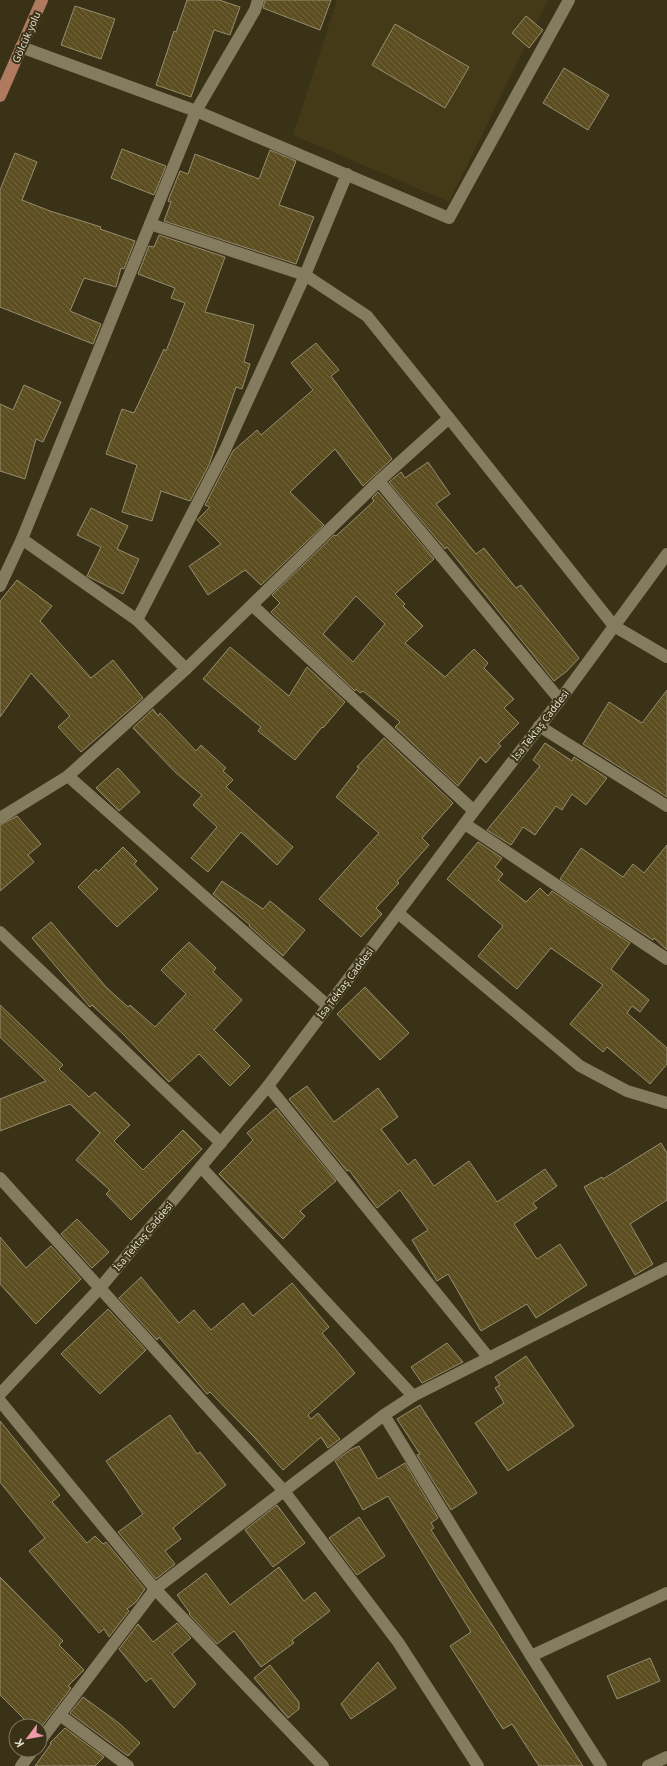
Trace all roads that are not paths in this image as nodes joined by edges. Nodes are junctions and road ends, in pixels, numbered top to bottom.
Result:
1 (42, 0) edge
2 (258, 0) edge
3 (569, 0) edge
4 (21, 47) junction
5 (0, 96) edge
6 (196, 111) junction
7 (347, 174) junction
8 (150, 224) junction
9 (305, 275) junction
10 (449, 418) junction
11 (379, 481) junction
12 (22, 539) junction
13 (667, 554) edge
14 (0, 586) edge
15 (252, 605) junction
16 (137, 620) junction
17 (614, 626) junction
18 (667, 657) edge
19 (186, 669) junction
20 (560, 700) junction
21 (539, 726) junction
22 (68, 776) junction
23 (667, 806) edge
24 (474, 811) junction
25 (0, 818) edge
26 (465, 824) junction
27 (398, 914) junction
28 (0, 932) edge
29 (667, 959) edge
30 (328, 1006) junction
31 (268, 1086) junction
32 (667, 1103) edge
33 (221, 1142) junction
34 (201, 1167) junction
35 (0, 1178) edge
36 (667, 1268) edge
37 (100, 1288) junction
38 (489, 1358) junction
39 (0, 1394) edge
40 (413, 1396) junction
41 (0, 1401) edge
42 (384, 1414) junction
43 (284, 1491) junction
44 (155, 1589) junction
45 (667, 1593) edge
46 (531, 1656) junction
47 (60, 1715) junction
48 (48, 1731) edge
49 (667, 1757) edge
50 (128, 1766) edge
51 (323, 1766) edge
52 (478, 1766) edge
53 (601, 1766) edge
54 (648, 1766) edge

1 - 4 main road, Gölcük yolu
2 - 6 street
3 - 7 street
4 - 5 main road, Gölcük yolu
4 - 6 street
6 - 7 street
6 - 8 street
7 - 9 street
8 - 9 street
8 - 12 street
9 - 10 street
9 - 16 street
10 - 11 street
10 - 17 street
11 - 15 street
11 - 20 street
12 - 14 street
12 - 16 street
13 - 17 street, İsa Tektaş Caddesi
15 - 19 street
15 - 24 street
16 - 19 street
17 - 18 street
17 - 20 street, İsa Tektaş Caddesi
19 - 22 street
20 - 21 street, İsa Tektaş Caddesi
21 - 23 street
21 - 24 street, İsa Tektaş Caddesi
22 - 25 street
22 - 30 street
24 - 26 street, İsa Tektaş Caddesi
26 - 27 street, İsa Tektaş Caddesi
26 - 29 street
27 - 30 street, İsa Tektaş Caddesi
27 - 32 street
28 - 33 street
30 - 31 street, İsa Tektaş Caddesi
31 - 33 street, İsa Tektaş Caddesi
31 - 38 street
33 - 34 street, İsa Tektaş Caddesi
34 - 37 street, İsa Tektaş Caddesi
34 - 40 street
35 - 37 street
36 - 38 street
37 - 39 street, İsa Tektaş Caddesi
37 - 43 street
38 - 40 street
40 - 42 street
41 - 44 street
42 - 43 street
42 - 46 street
43 - 44 street
43 - 52 street
44 - 47 street
44 - 51 street
45 - 46 street
46 - 53 street
47 - 48 street
47 - 50 street
49 - 54 street

